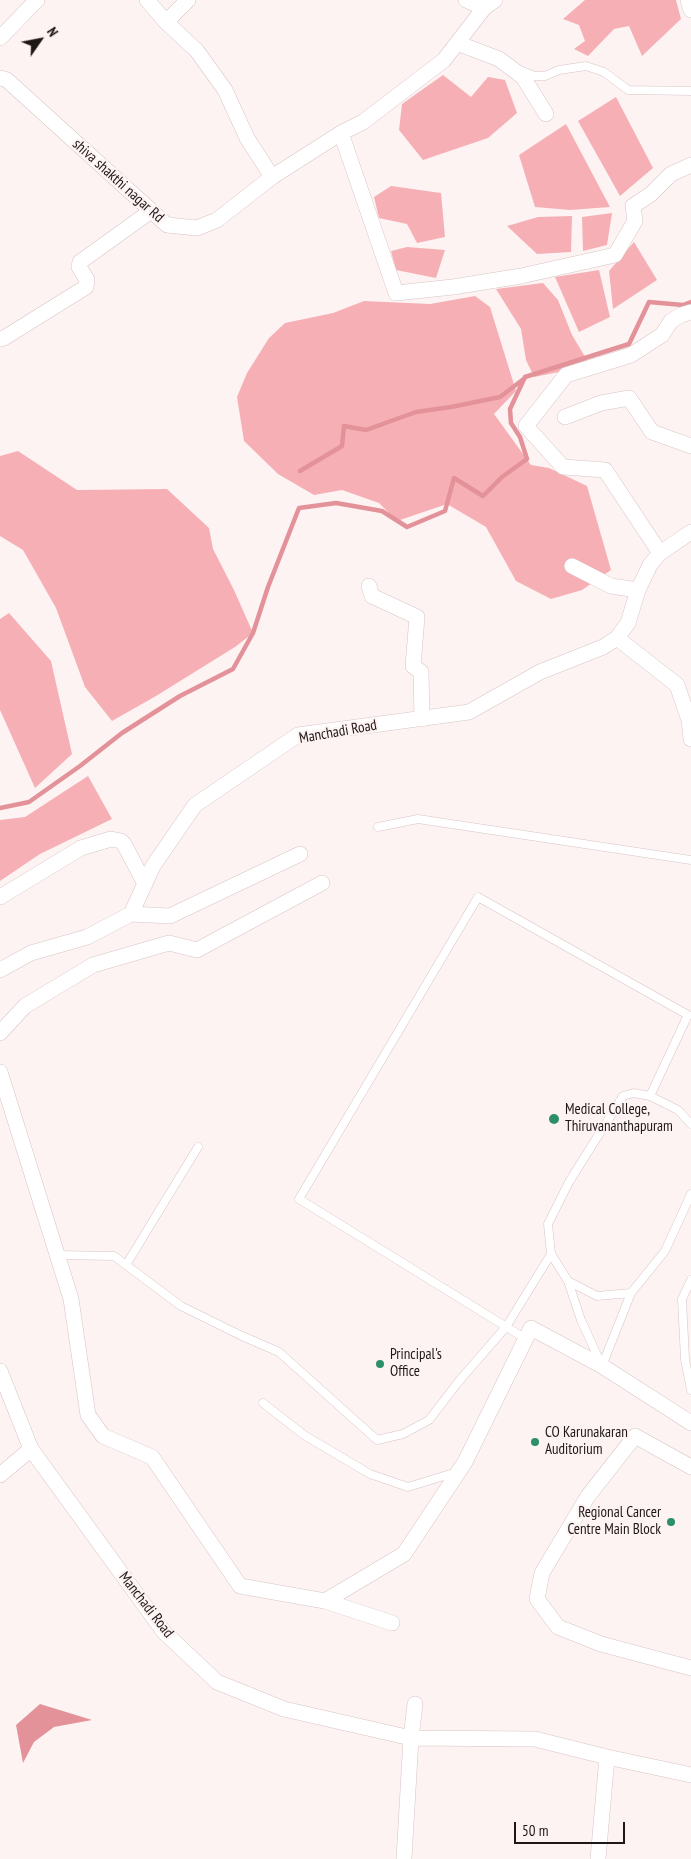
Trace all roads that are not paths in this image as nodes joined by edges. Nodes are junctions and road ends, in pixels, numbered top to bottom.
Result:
1 (36, 0) edge
2 (188, 0) edge
3 (466, 0) edge
4 (688, 0) edge
5 (149, 1) edge
6 (489, 4) edge
7 (691, 10) edge
8 (166, 22) junction
9 (0, 38) edge
10 (457, 43) junction
11 (511, 68) junction
12 (0, 78) edge
13 (691, 91) edge
14 (546, 114) dead end
15 (341, 133) junction
16 (691, 165) edge
17 (272, 177) junction
18 (151, 211) junction
19 (691, 312) edge
20 (0, 339) edge
21 (565, 417) dead end
22 (691, 446) edge
23 (691, 532) edge
24 (660, 553) junction
25 (572, 566) dead end
26 (368, 586) dead end
27 (638, 590) junction
28 (617, 638) junction
29 (422, 719) junction
30 (691, 730) edge
31 (691, 739) edge
32 (378, 827) dead end
33 (300, 854) dead end
34 (691, 860) edge
35 (144, 884) junction
36 (322, 884) dead end
37 (0, 897) edge
38 (130, 914) junction
39 (0, 970) edge
40 (0, 1033) edge
41 (0, 1072) edge
42 (650, 1096) junction
43 (691, 1124) edge
44 (198, 1147) dead end
45 (691, 1194) edge
46 (57, 1254) junction
47 (551, 1254) junction
48 (126, 1265) junction
49 (691, 1280) edge
50 (568, 1281) junction
51 (631, 1293) junction
52 (506, 1327) junction
53 (526, 1339) junction
54 (602, 1366) junction
55 (0, 1371) edge
56 (691, 1390) edge
57 (263, 1403) dead end
58 (691, 1423) edge
59 (31, 1449) junction
60 (691, 1467) edge
61 (458, 1471) junction
62 (0, 1475) edge
63 (325, 1600) junction
64 (392, 1623) dead end
65 (691, 1668) edge
66 (415, 1704) dead end
67 (411, 1738) junction
68 (607, 1757) junction
69 (691, 1775) edge
70 (404, 1859) edge
71 (598, 1859) edge

1 - 9 street
2 - 8 street
3 - 6 street
4 - 7 street
5 - 8 street
6 - 10 street, shiva shakthi nagar Rd
8 - 17 street
10 - 11 street
10 - 15 street, shiva shakthi nagar Rd
11 - 13 lane
11 - 14 street
12 - 18 street, shiva shakthi nagar Rd
15 - 16 street
15 - 17 street, shiva shakthi nagar Rd
17 - 18 street, shiva shakthi nagar Rd
18 - 20 street
19 - 24 street
21 - 22 street
23 - 24 street, Manchadi Road
24 - 27 street, Manchadi Road
25 - 27 street
26 - 29 street
27 - 28 street, Manchadi Road
28 - 29 street, Manchadi Road
28 - 30 street
29 - 35 street, Manchadi Road
30 - 31 street
32 - 34 lane
33 - 38 street
35 - 37 street
35 - 38 street, Manchadi Road
36 - 40 street
38 - 39 street
41 - 46 street
42 - 43 lane
42 - 47 lane
42 - 52 lane
44 - 48 lane
45 - 51 lane
46 - 48 lane
46 - 63 street
47 - 50 lane
47 - 52 lane
48 - 52 lane
49 - 56 lane
50 - 51 lane
50 - 54 lane
51 - 54 lane
52 - 53 lane
53 - 54 street
53 - 61 street
54 - 58 street
55 - 59 street, Manchadi Road
57 - 61 lane
59 - 62 street
59 - 67 street, Manchadi Road
60 - 65 street
61 - 63 street
63 - 64 street
66 - 67 street
67 - 68 street, Manchadi Road
67 - 70 street
68 - 69 street, Manchadi Road
68 - 71 street

